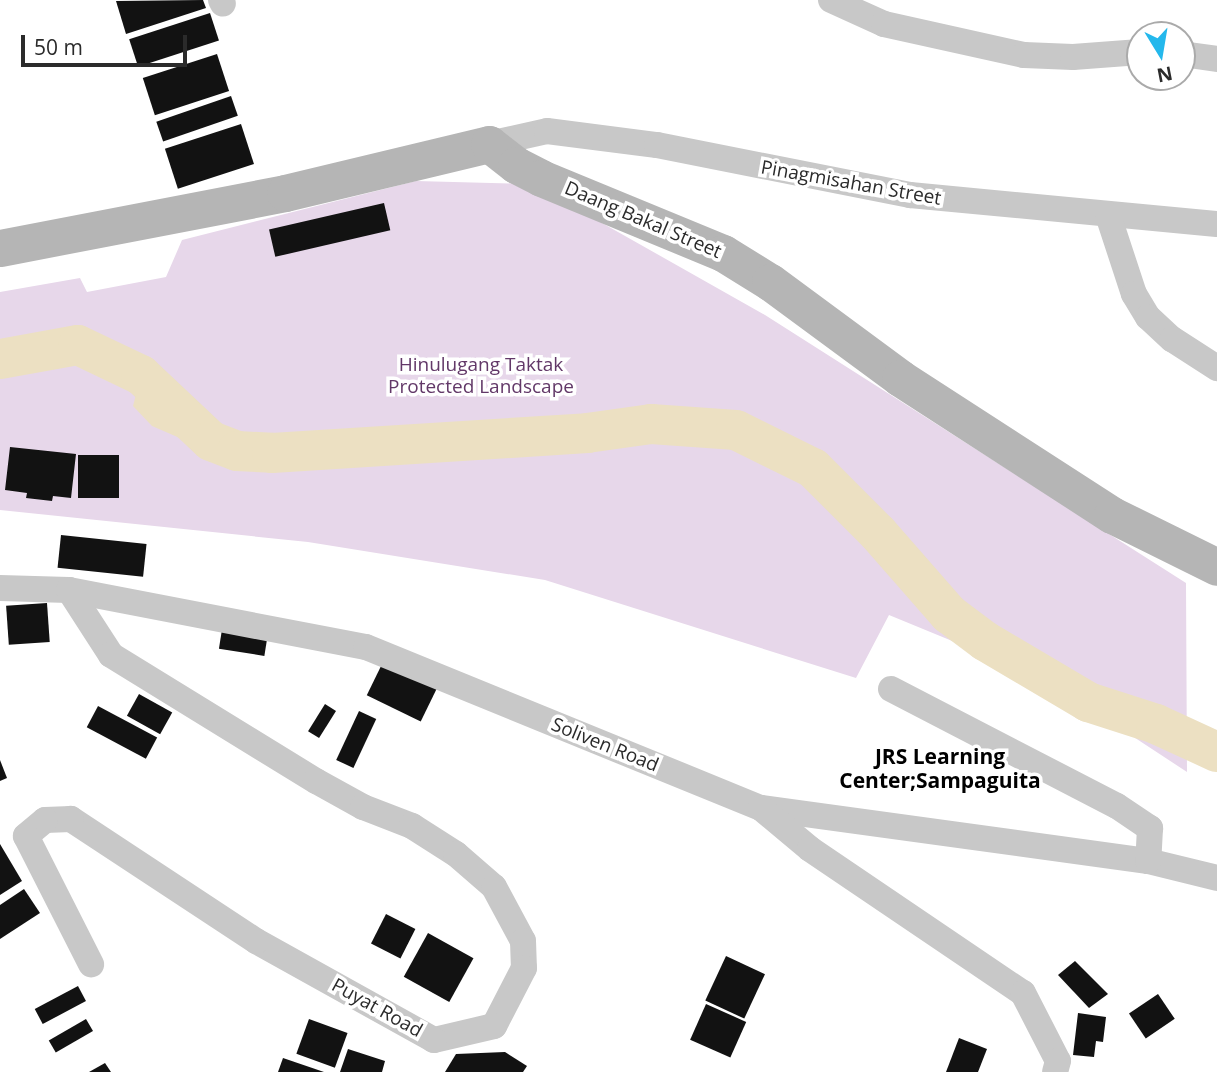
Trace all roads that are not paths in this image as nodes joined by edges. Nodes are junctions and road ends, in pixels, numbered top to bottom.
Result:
1 (831, 0) edge
2 (1126, 53) edge
3 (1196, 56) edge
4 (1217, 59) edge
5 (489, 144) junction
6 (1108, 215) junction
7 (1217, 224) edge
8 (0, 248) edge
9 (1217, 368) edge
10 (1217, 567) edge
11 (0, 588) edge
12 (69, 590) junction
13 (891, 689) dead end
14 (761, 808) junction
15 (1148, 861) junction
16 (1217, 878) edge
17 (91, 964) dead end
18 (1055, 1072) edge

1 - 2 street
3 - 4 street
5 - 6 street, Pinagmisahan Street
5 - 8 street
5 - 10 street, Daang Bakal Street
6 - 7 street, Pinagmisahan Street
6 - 9 street
11 - 12 street, Soliven Road
12 - 14 street, Soliven Road
12 - 17 street, Puyat Road
13 - 15 street
14 - 15 street, Soliven Road
14 - 18 street
15 - 16 street, Soliven Road

